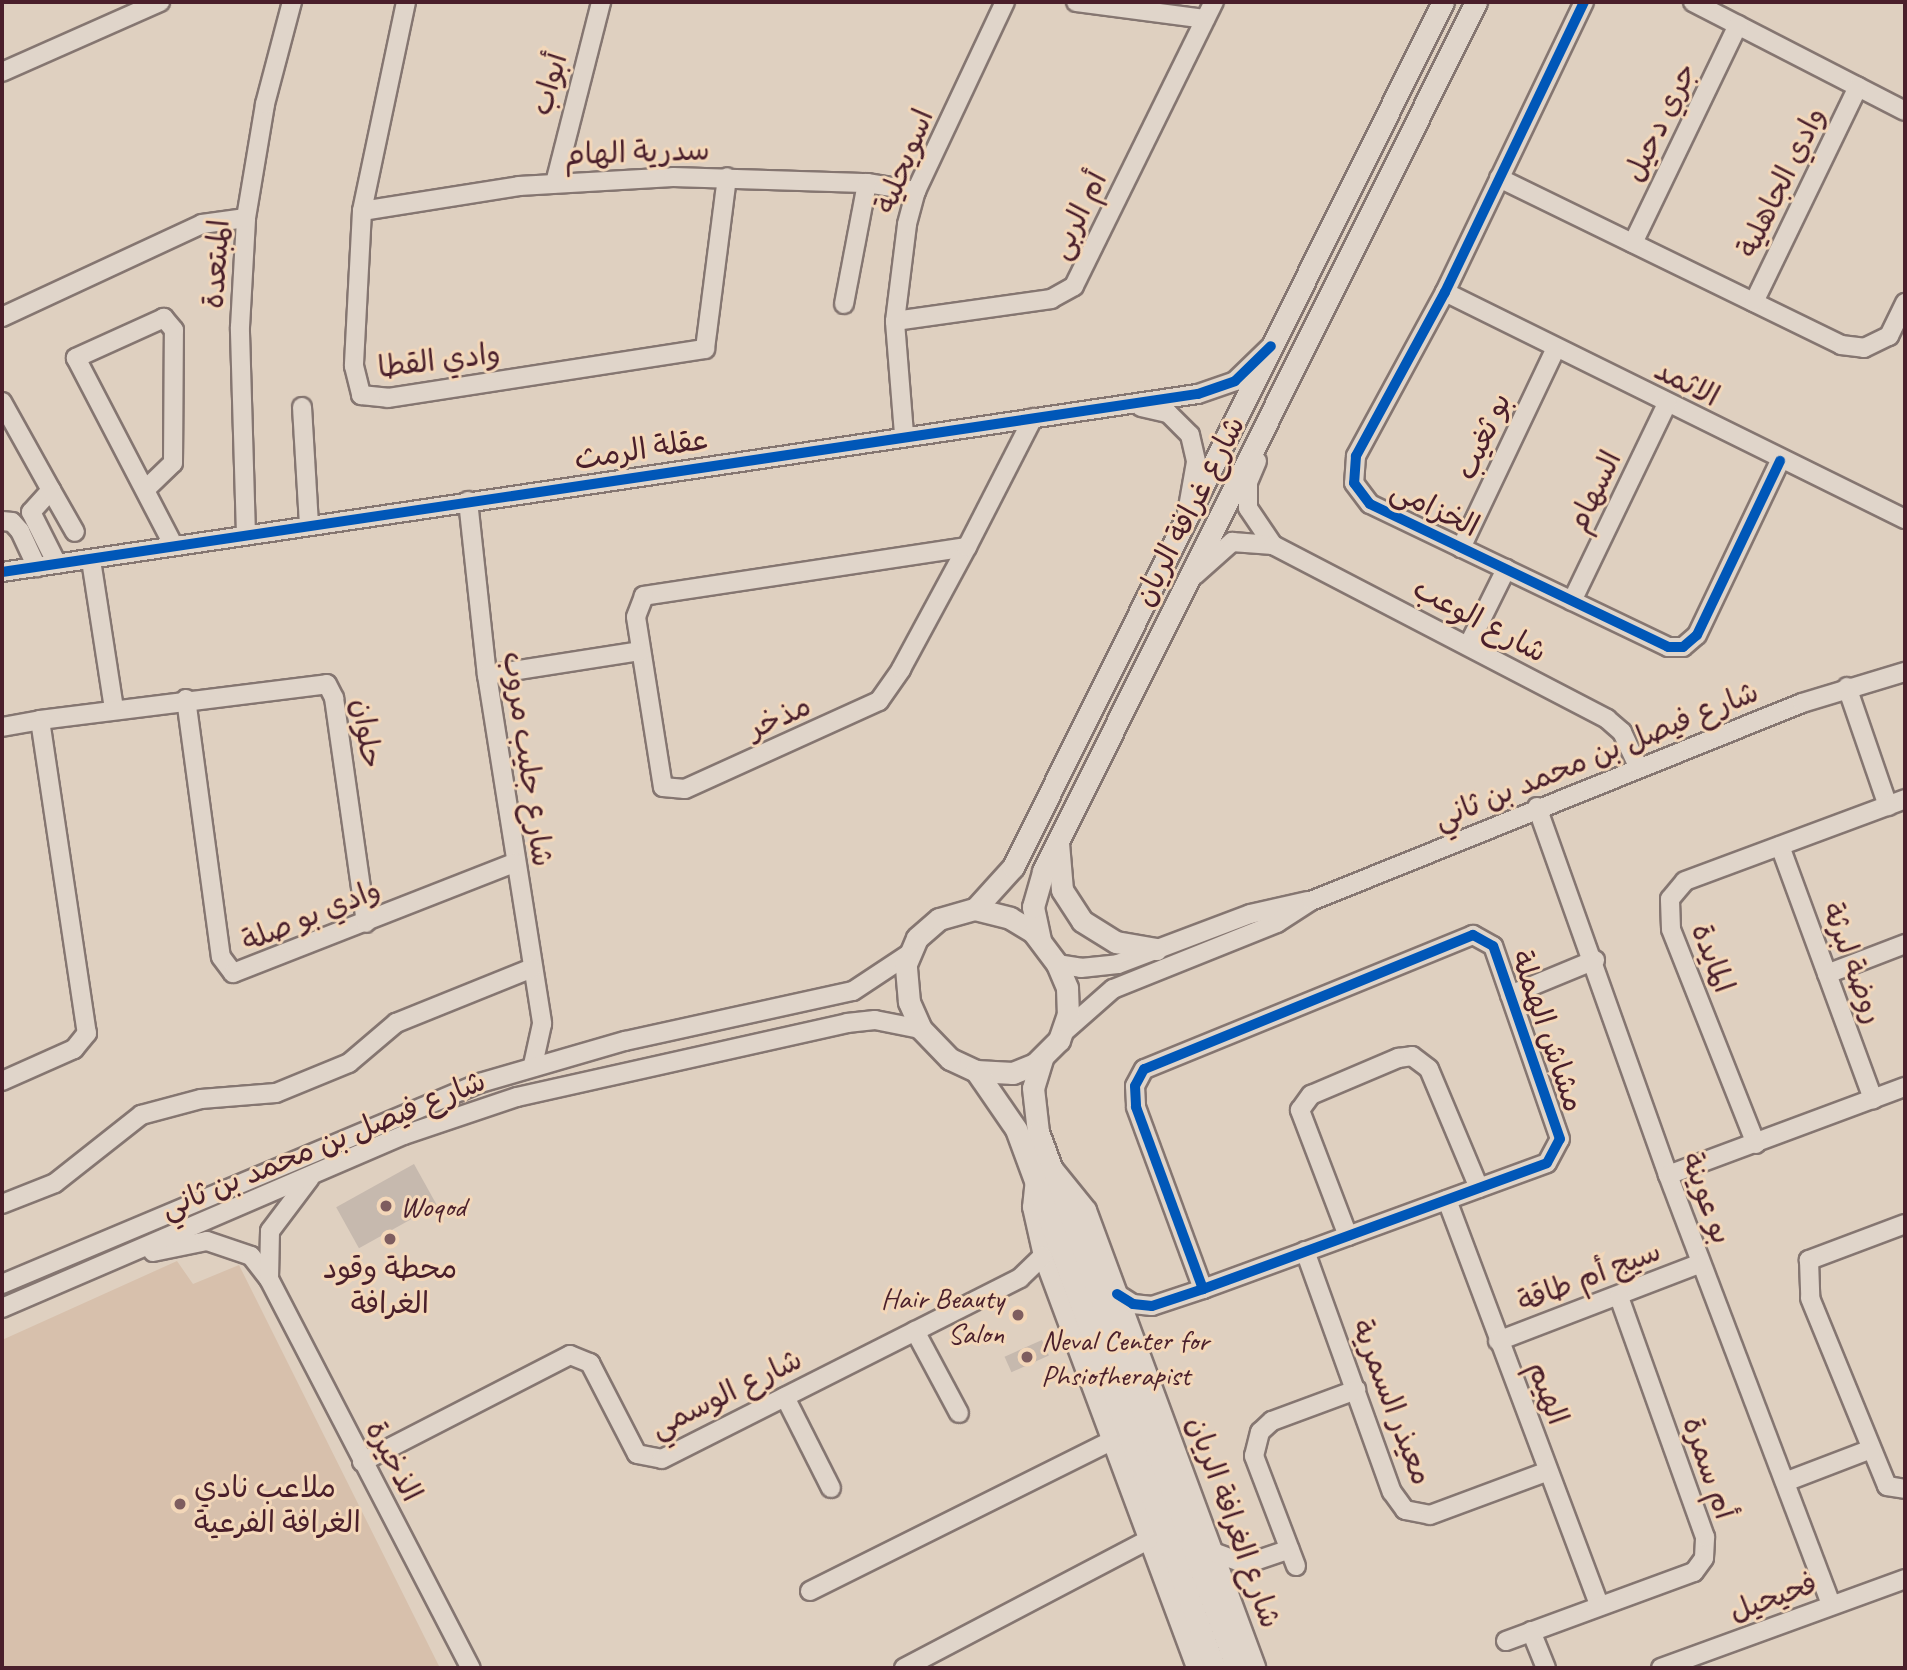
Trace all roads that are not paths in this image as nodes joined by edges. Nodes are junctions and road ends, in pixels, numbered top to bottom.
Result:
1 (160, 2) edge
2 (292, 2) edge
3 (406, 2) edge
4 (601, 2) edge
5 (1005, 2) edge
6 (1076, 2) edge
7 (1214, 2) edge
8 (1443, 2) edge
9 (1476, 2) edge
10 (1584, 2) edge
11 (1693, 2) edge
12 (1205, 19) junction
13 (1738, 25) junction
14 (2, 72) edge
15 (1858, 86) junction
16 (1905, 111) edge
17 (727, 177) junction
18 (1499, 178) junction
19 (555, 183) junction
20 (867, 183) junction
21 (916, 191) junction
22 (362, 211) junction
23 (246, 218) junction
24 (1633, 243) junction
25 (1445, 292) junction
26 (1754, 302) junction
27 (1905, 303) edge
28 (844, 304) dead end
29 (2, 317) edge
30 (895, 321) junction
31 (1271, 346) junction
32 (1556, 348) junction
33 (2, 402) edge
34 (1667, 404) junction
35 (1127, 405) junction
36 (302, 407) dead end
37 (1033, 418) junction
38 (904, 434) junction
39 (1256, 443) junction
40 (1780, 461) junction
41 (147, 488) junction
42 (51, 490) junction
43 (468, 500) junction
44 (1187, 513) junction
45 (1905, 519) edge
46 (2, 521) edge
47 (309, 525) junction
48 (75, 532) dead end
49 (246, 534) junction
50 (1273, 545) junction
51 (174, 546) junction
52 (967, 547) junction
53 (1461, 548) junction
54 (92, 560) junction
55 (57, 564) junction
56 (37, 567) junction
57 (1506, 569) junction
58 (2, 572) edge
59 (1189, 578) junction
60 (1572, 601) junction
61 (1469, 645) junction
62 (640, 651) junction
63 (1905, 672) edge
64 (487, 675) junction
65 (1847, 687) junction
66 (186, 699) junction
67 (114, 709) junction
68 (40, 720) junction
69 (2, 727) edge
70 (1638, 767) junction
71 (1897, 803) edge
72 (1537, 807) junction
73 (1058, 840) junction
74 (1780, 846) junction
75 (514, 863) junction
76 (1311, 901) junction
77 (975, 909) junction
78 (1240, 917) junction
79 (366, 923) junction
80 (1247, 935) junction
81 (1040, 940) junction
82 (1905, 944) edge
83 (1156, 949) junction
84 (909, 954) junction
85 (1595, 960) junction
86 (1057, 964) junction
87 (532, 968) junction
88 (1827, 974) junction
89 (1510, 995) junction
90 (542, 1024) junction
91 (921, 1029) junction
92 (1060, 1037) junction
93 (567, 1055) junction
94 (1042, 1059) junction
95 (533, 1065) junction
96 (976, 1072) junction
97 (2, 1081) edge
98 (1905, 1087) edge
99 (1873, 1099) junction
100 (1756, 1144) junction
101 (314, 1174) junction
102 (1044, 1174) junction
103 (1668, 1175) junction
104 (1479, 1188) junction
105 (1447, 1200) junction
106 (2, 1204) edge
107 (1905, 1224) edge
108 (1348, 1236) junction
109 (1305, 1251) junction
110 (1043, 1256) junction
111 (1701, 1263) junction
112 (89, 1270) junction
113 (269, 1279) junction
114 (2, 1284) edge
115 (1203, 1289) junction
116 (1117, 1294) junction
117 (1619, 1297) junction
118 (1152, 1306) junction
119 (2, 1308) edge
120 (915, 1331) junction
121 (1136, 1341) junction
122 (1498, 1341) junction
123 (1356, 1390) junction
124 (785, 1397) junction
125 (1138, 1397) junction
126 (959, 1413) dead end
127 (1111, 1441) junction
128 (1871, 1449) junction
129 (362, 1462) junction
130 (1548, 1471) junction
131 (1785, 1482) junction
132 (831, 1488) dead end
133 (1905, 1489) edge
134 (1148, 1540) junction
135 (1290, 1549) junction
136 (1213, 1552) junction
137 (1246, 1564) junction
138 (1296, 1566) dead end
139 (1905, 1579) edge
140 (810, 1591) dead end
141 (1228, 1594) junction
142 (1599, 1605) junction
143 (1831, 1605) junction
144 (1531, 1631) junction
145 (1506, 1641) dead end
146 (1209, 1667) edge
147 (471, 1668) edge
148 (904, 1668) edge
149 (1237, 1668) edge
150 (1256, 1668) edge
151 (1546, 1668) edge
152 (1661, 1668) edge

1 - 14 street
2 - 23 street, المبتعدة
3 - 22 street, وادي القطا
4 - 19 street, أبواب
5 - 21 street, اسويحلية
6 - 12 street
7 - 12 street, أم الربى
8 - 31 main road, شارع غرافة الريان
9 - 39 main road, شارع غرافة الريان
10 - 18 street, الخزامى
11 - 13 street
12 - 30 street, أم الربى
13 - 15 street
13 - 24 street, جري دحيل
15 - 16 street
15 - 26 street, وادي الجاهلية
17 - 19 street, سدرية الهام
17 - 20 street, سدرية الهام
17 - 22 street, وادي القطا
18 - 24 street
18 - 25 street, الخزامى
19 - 22 street, سدرية الهام
20 - 21 street, سدرية الهام
20 - 28 street
21 - 30 street, اسويحلية
23 - 29 street
23 - 49 street, المبتعدة
24 - 26 street
25 - 32 street, الاثمد
25 - 53 street, الخزامى
26 - 27 street
30 - 38 street, اسويحلية
31 - 35 street, عقلة الرمث
31 - 44 main road, شارع غرافة الريان
32 - 34 street, الاثمد
32 - 53 street, بو ثغيب
33 - 42 street
34 - 40 street, الاثمد
34 - 60 street, السهام
35 - 37 street, عقلة الرمث
35 - 44 street, عقلة الرمث
36 - 47 street
37 - 38 street, عقلة الرمث
37 - 52 street, مذخر
38 - 43 street, عقلة الرمث
39 - 50 street, شارع الوعب
39 - 59 main road, شارع غرافة الريان
40 - 45 street, الاثمد
40 - 60 street, الخزامى
41 - 41 street
41 - 51 street
42 - 48 street
42 - 55 street
43 - 47 street, عقلة الرمث
43 - 64 street, شارع جليب مروب
44 - 77 main road, شارع غرافة الريان
46 - 56 street
47 - 49 street, عقلة الرمث
49 - 51 street, عقلة الرمث
50 - 59 street, شارع الوعب
50 - 61 street, شارع الوعب
51 - 54 street, عقلة الرمث
52 - 62 street, مذخر
52 - 62 street, مذخر
53 - 57 street, الخزامى
54 - 55 street, عقلة الرمث
54 - 67 street
55 - 56 street, عقلة الرمث
56 - 58 street, عقلة الرمث
57 - 60 street, الخزامى
57 - 61 street, الخزامى
59 - 73 main road, شارع غرافة الريان
61 - 70 street, شارع الوعب
62 - 64 street
63 - 65 street, شارع فيصل بن محمد بن ثاني
64 - 75 street, شارع جليب مروب
65 - 70 street, شارع فيصل بن محمد بن ثاني
65 - 71 street, المايدة
66 - 67 street, حلوان
66 - 79 street, حلوان
66 - 79 street, وادي بو صلة
67 - 68 street, حلوان
68 - 69 street, حلوان
68 - 97 street
70 - 72 street, شارع فيصل بن محمد بن ثاني
71 - 74 street, المايدة
72 - 76 street, شارع فيصل بن محمد بن ثاني
72 - 85 street, بو عوينة
73 - 81 main road, شارع غرافة الريان
73 - 83 main road
74 - 88 street, روضة لبرثة
74 - 100 street, المايدة
75 - 79 street, وادي بو صلة
75 - 87 street, شارع جليب مروب
76 - 78 street, شارع فيصل بن محمد بن ثاني
76 - 80 street, شارع فيصل بن محمد بن ثاني
77 - 81 main road
77 - 84 main road
78 - 80 street
78 - 83 street, شارع فيصل بن محمد بن ثاني
80 - 92 street, شارع فيصل بن محمد بن ثاني
81 - 86 main road
82 - 88 street
83 - 86 street, شارع فيصل بن محمد بن ثاني
84 - 91 main road
84 - 93 street, شارع فيصل بن محمد بن ثاني
85 - 89 street, مشاش الهملة
85 - 103 street, بو عوينة
86 - 92 main road
87 - 90 street, شارع جليب مروب
87 - 106 street
88 - 99 street, روضة لبرثة
89 - 104 street, مشاش الهملة
89 - 115 street, مشاش الهملة
90 - 93 street, شارع جليب مروب
90 - 95 street, شارع جليب مروب
91 - 96 main road
91 - 101 street, شارع فيصل بن محمد بن ثاني
92 - 94 main road
93 - 95 street, شارع فيصل بن محمد بن ثاني
94 - 96 main road
94 - 102 main road, شارع الغرافة الريان
95 - 114 street, شارع فيصل بن محمد بن ثاني
96 - 102 main road, شارع الغرافة الريان
98 - 99 street
99 - 100 street
100 - 103 street
101 - 112 street, شارع فيصل بن محمد بن ثاني
101 - 113 street, الذخيرة
102 - 110 street, شارع الغرافة الريان
102 - 116 street, شارع الغرافة الريان
102 - 125 main road, شارع الغرافة الريان
102 - 146 main road, شارع الغرافة الريان
103 - 111 street, بو عوينة
104 - 105 street, مشاش الهملة
104 - 108 street
105 - 108 street, مشاش الهملة
105 - 122 street, الهيم
107 - 128 street
108 - 109 street, مشاش الهملة
109 - 115 street, مشاش الهملة
109 - 123 street, معيذر السمرية
110 - 120 street, شارع الوسمي
110 - 127 street, شارع الغرافة الريان
111 - 117 street, سيج أم طاقة
111 - 131 street, بو عوينة
112 - 113 street, الذخيرة
112 - 119 street, شارع فيصل بن محمد بن ثاني
113 - 129 street, الذخيرة
115 - 118 street, مشاش الهملة
116 - 118 street
116 - 121 street, شارع الغرافة الريان
117 - 122 street, سيج أم طاقة
117 - 142 street, أم سمرة
118 - 121 street
120 - 124 street, شارع الوسمي
120 - 126 street
121 - 125 main road
121 - 136 street, شارع الغرافة الريان
122 - 130 street, الهيم
123 - 130 street, معيذر السمرية
123 - 135 street
124 - 129 street, شارع الوسمي
124 - 132 street
125 - 149 main road, شارع الغرافة الريان
127 - 134 street, شارع الغرافة الريان
127 - 140 street
128 - 131 street
128 - 133 street
129 - 147 street, الذخيرة
130 - 142 street, الهيم
131 - 143 street, بو عوينة
134 - 146 street, شارع الغرافة الريان
134 - 148 street
135 - 137 street
135 - 138 street
136 - 137 street
136 - 141 street, شارع الغرافة الريان
137 - 141 street
139 - 143 street, فحيحيل
141 - 150 street, شارع الغرافة الريان
142 - 144 street, أم سمرة
143 - 152 street, فحيحيل
144 - 145 street, أم سمرة
144 - 151 street

